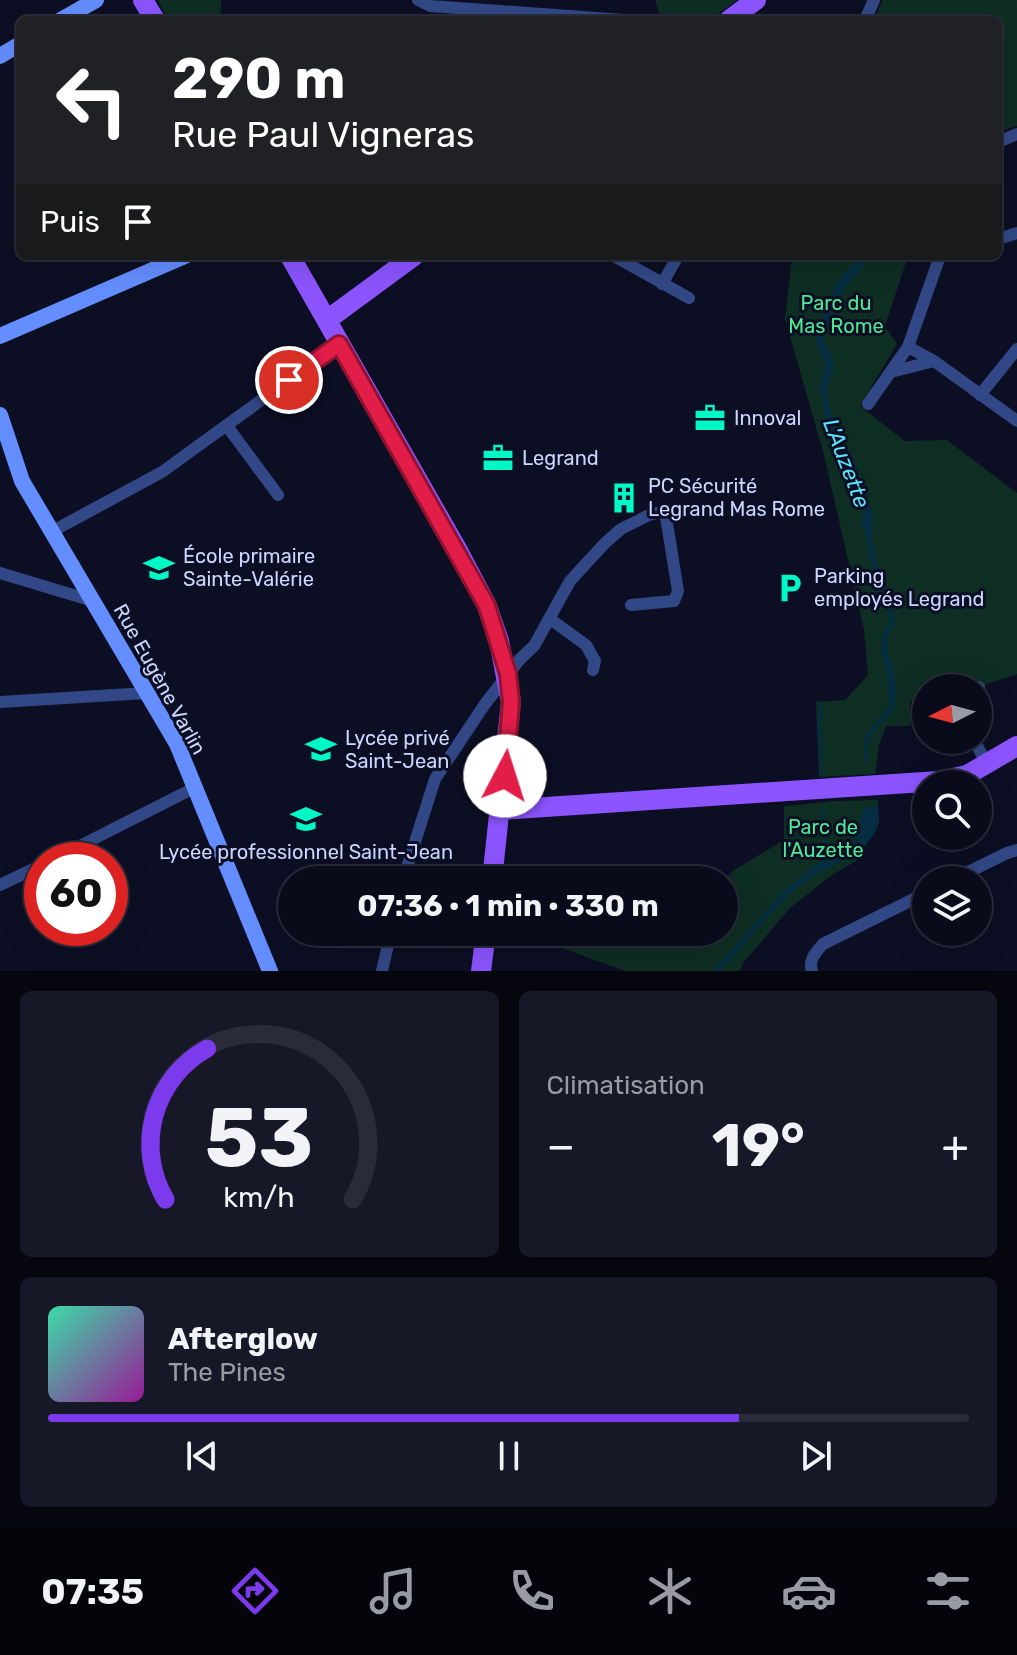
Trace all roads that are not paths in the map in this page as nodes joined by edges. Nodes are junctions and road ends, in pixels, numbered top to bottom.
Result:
1 (96, 0) edge
2 (418, 0) edge
3 (756, 0) edge
4 (68, 16) edge
5 (569, 16) edge
6 (734, 16) edge
7 (176, 260) edge
8 (292, 260) edge
9 (409, 260) edge
10 (621, 260) edge
11 (676, 260) edge
12 (939, 260) edge
13 (662, 284) junction
14 (689, 298) dead end
15 (327, 320) junction
16 (0, 336) edge
17 (339, 344) junction
18 (908, 347) junction
19 (1017, 349) edge
20 (934, 361) junction
21 (891, 372) junction
22 (980, 395) junction
23 (868, 404) dead end
24 (0, 415) edge
25 (1017, 421) edge
26 (227, 426) junction
27 (4, 443) edge
28 (278, 495) dead end
29 (51, 532) junction
30 (0, 573) edge
31 (93, 601) junction
32 (631, 605) dead end
33 (550, 619) junction
34 (593, 670) dead end
35 (508, 674) junction
36 (146, 693) junction
37 (0, 702) edge
38 (1017, 746) edge
39 (982, 754) edge
40 (987, 764) junction
41 (196, 787) junction
42 (501, 810) junction
43 (88, 842) edge
44 (1017, 850) edge
45 (407, 866) edge
46 (494, 866) edge
47 (981, 866) edge
48 (24, 874) edge
49 (0, 885) edge
50 (912, 900) edge
51 (388, 946) edge
52 (484, 946) edge
53 (270, 971) edge
54 (382, 971) edge
55 (481, 971) edge
56 (812, 971) edge

1 - 4 street
2 - 5 street
3 - 6 main road
7 - 16 street
8 - 15 main road
9 - 15 main road
10 - 13 street
11 - 13 street
12 - 18 street
13 - 14 street
15 - 17 main road
17 - 26 street
17 - 35 main road
18 - 20 street
18 - 21 street
19 - 22 street
20 - 21 street
20 - 22 street
21 - 23 street
22 - 25 street
24 - 27 street, Rue Eugène Varlin
26 - 28 street
26 - 29 street
27 - 29 street, Rue Eugène Varlin
29 - 31 street, Rue Eugène Varlin
30 - 31 street
31 - 36 street, Rue Eugène Varlin
32 - 33 street
33 - 34 street
33 - 35 street
35 - 42 main road
35 - 45 street
36 - 37 street
36 - 41 street, Rue Eugène Varlin
38 - 40 main road
39 - 40 street
40 - 42 main road
41 - 43 street
41 - 53 street, Rue Eugène Varlin
42 - 46 main road
44 - 47 street
48 - 49 street
50 - 56 street
51 - 54 street
52 - 55 main road

